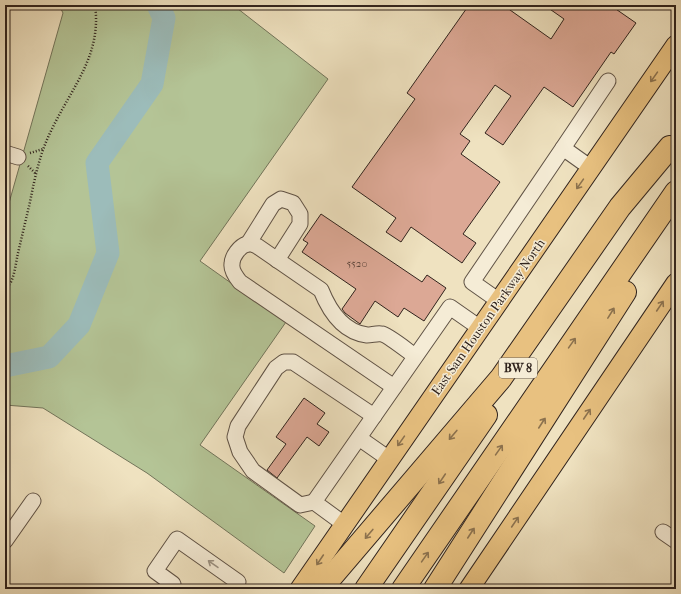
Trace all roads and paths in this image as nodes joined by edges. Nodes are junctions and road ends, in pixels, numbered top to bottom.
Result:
1 (95, 5) edge
2 (676, 45) edge
3 (608, 81) dead end
4 (673, 142) edge
5 (563, 148) junction
6 (591, 168) junction
7 (676, 192) edge
8 (676, 210) edge
9 (248, 244) junction
10 (277, 260) junction
11 (676, 283) edge
12 (5, 289) edge
13 (499, 301) junction
14 (480, 328) junction
15 (415, 356) junction
16 (394, 387) junction
17 (374, 416) junction
18 (359, 438) junction
19 (389, 459) junction
20 (33, 501) dead end
21 (314, 502) junction
22 (344, 524) junction
23 (663, 532) dead end
24 (5, 541) edge
25 (676, 541) edge
26 (173, 584) dead end
27 (233, 589) edge
28 (300, 589) edge
29 (321, 589) edge
30 (366, 589) edge
31 (403, 589) edge
32 (435, 589) edge
33 (469, 589) edge

1 - 12 path
2 -> 6 main road, East Sam Houston Parkway North
3 - 5 street
4 -> 29 highway
4 -> 30 highway, BW 8
5 - 6 street
5 - 13 street
6 -> 13 main road, East Sam Houston Parkway North
31 -> 7 highway, BW 8
32 -> 8 highway
9 - 10 street
9 - 10 street
9 - 16 street
10 - 15 street
33 -> 11 main road
13 - 14 main road, East Sam Houston Parkway North
14 - 15 street
14 -> 19 main road, East Sam Houston Parkway North
15 - 16 street
16 - 17 street
17 - 18 street
17 - 21 street
18 - 19 street
18 - 21 street
19 - 22 main road, East Sam Houston Parkway North
20 - 24 street
21 - 22 street
22 -> 28 main road, East Sam Houston Parkway North
23 - 25 street
27 -> 26 street

